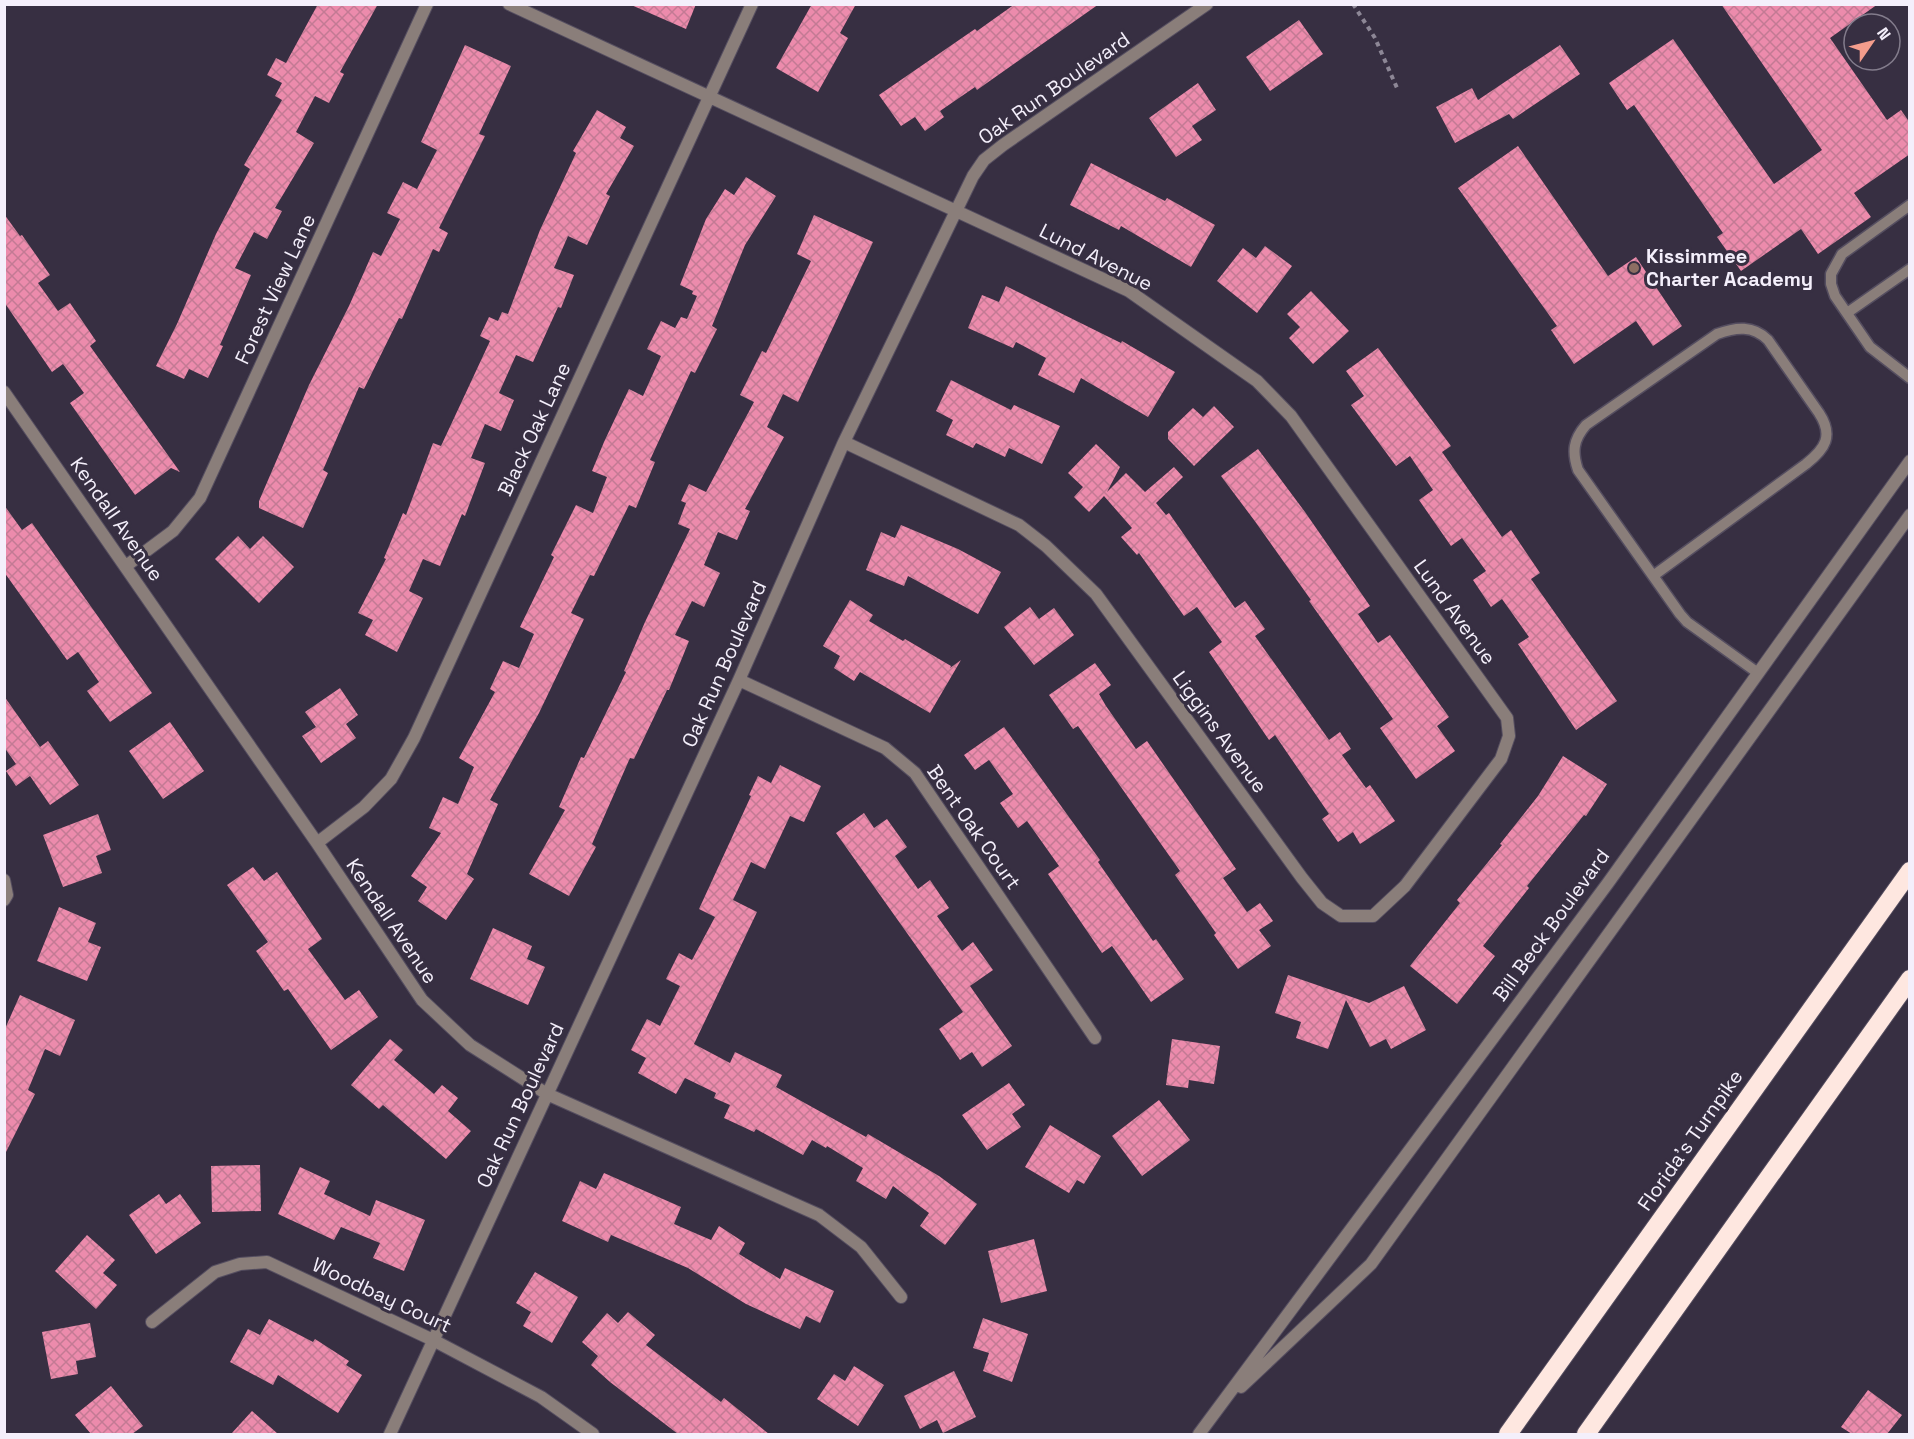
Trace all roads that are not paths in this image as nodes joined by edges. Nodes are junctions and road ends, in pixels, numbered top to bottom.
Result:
1 (427, 4) edge
2 (509, 4) edge
3 (752, 4) edge
4 (1207, 4) edge
5 (709, 96) junction
6 (1910, 205) edge
7 (955, 210) junction
8 (1910, 269) edge
9 (1847, 313) junction
10 (1910, 378) edge
11 (4, 392) edge
12 (844, 442) junction
13 (1910, 461) edge
14 (1910, 515) edge
15 (126, 566) junction
16 (1653, 576) junction
17 (1758, 673) junction
18 (738, 680) junction
19 (1509, 736) joint
20 (317, 843) junction
21 (1910, 871) edge
22 (4, 880) edge
23 (4, 900) edge
24 (1910, 979) edge
25 (1095, 1038) dead end
26 (547, 1095) junction
27 (901, 1297) dead end
28 (152, 1322) dead end
29 (433, 1340) junction
30 (1218, 1408) junction
31 (390, 1434) edge
32 (593, 1434) edge
33 (1198, 1434) edge
34 (1508, 1434) edge
35 (1586, 1434) edge

1 - 15 street, Forest View Lane
2 - 5 street, Lund Avenue
3 - 5 street, Black Oak Lane
4 - 7 street, Oak Run Boulevard
5 - 7 street, Lund Avenue
5 - 20 street, Black Oak Lane
6 - 9 lane
7 - 12 street, Oak Run Boulevard
7 - 19 street, Lund Avenue
8 - 9 lane
9 - 10 lane
11 - 15 street, Kendall Avenue
12 - 18 street, Oak Run Boulevard
12 - 19 street, Liggins Avenue
13 - 17 street, Bill Beck Boulevard
14 - 30 street, Bill Beck Boulevard
15 - 20 street, Kendall Avenue
16 - 16 lane
16 - 17 lane
17 - 30 street, Bill Beck Boulevard
18 - 25 street, Bent Oak Court
18 - 26 street, Oak Run Boulevard
20 - 26 street, Kendall Avenue
21 - 34 highway, Florida's Turnpike
22 - 23 street
24 - 35 highway
26 - 27 street, Kendall Avenue
26 - 29 street, Oak Run Boulevard
28 - 29 street, Woodbay Court
29 - 31 street, Oak Run Boulevard
29 - 32 street, Woodbay Court
30 - 33 street, Bill Beck Boulevard

